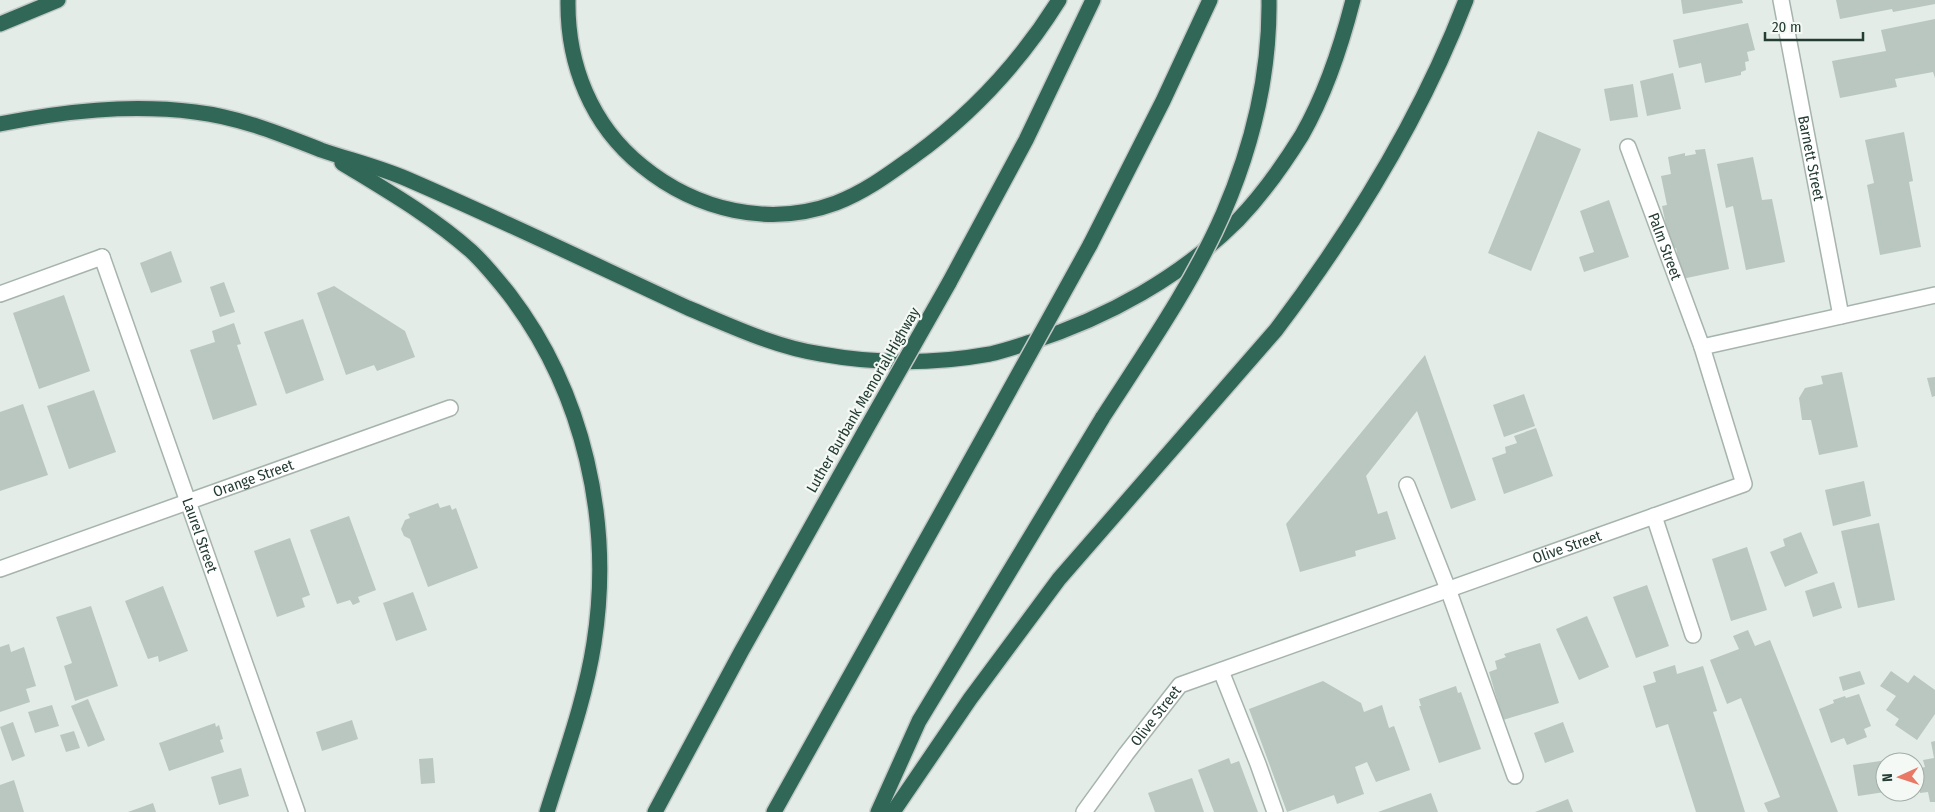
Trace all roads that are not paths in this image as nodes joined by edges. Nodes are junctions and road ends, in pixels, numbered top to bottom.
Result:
1 (58, 0) edge
2 (568, 0) edge
3 (1059, 0) edge
4 (1093, 0) edge
5 (1210, 0) edge
6 (1269, 0) edge
7 (1353, 0) edge
8 (1466, 0) edge
9 (1781, 0) edge
10 (0, 24) edge
11 (0, 124) edge
12 (1628, 147) dead end
13 (320, 149) junction
14 (0, 294) edge
15 (1935, 295) edge
16 (1841, 316) junction
17 (1702, 347) junction
18 (450, 408) dead end
19 (1407, 485) dead end
20 (188, 501) junction
21 (1654, 516) junction
22 (0, 568) edge
23 (1448, 589) junction
24 (1693, 635) dead end
25 (1221, 670) junction
26 (1515, 776) dead end
27 (297, 812) edge
28 (547, 812) edge
29 (655, 812) edge
30 (774, 812) edge
31 (878, 812) edge
32 (893, 812) edge
33 (1084, 812) edge
34 (1275, 812) edge

1 - 10 highway
2 - 3 highway
4 - 29 highway, Luther Burbank Memorial Highway, bridge
5 - 30 highway, bridge
6 - 31 highway, bridge
7 - 13 highway
8 - 32 highway
9 - 16 street, Barnett Street
11 - 13 highway
12 - 17 street, Palm Street
13 - 28 highway
14 - 20 street, Laurel Street
15 - 16 street
16 - 17 street
17 - 21 street, Olive Street
18 - 20 street, Orange Street
19 - 23 street
20 - 22 street, Orange Street
20 - 27 street, Laurel Street
21 - 23 street, Olive Street
21 - 24 street
23 - 25 street, Olive Street
23 - 26 street
25 - 33 street, Olive Street
25 - 34 street

